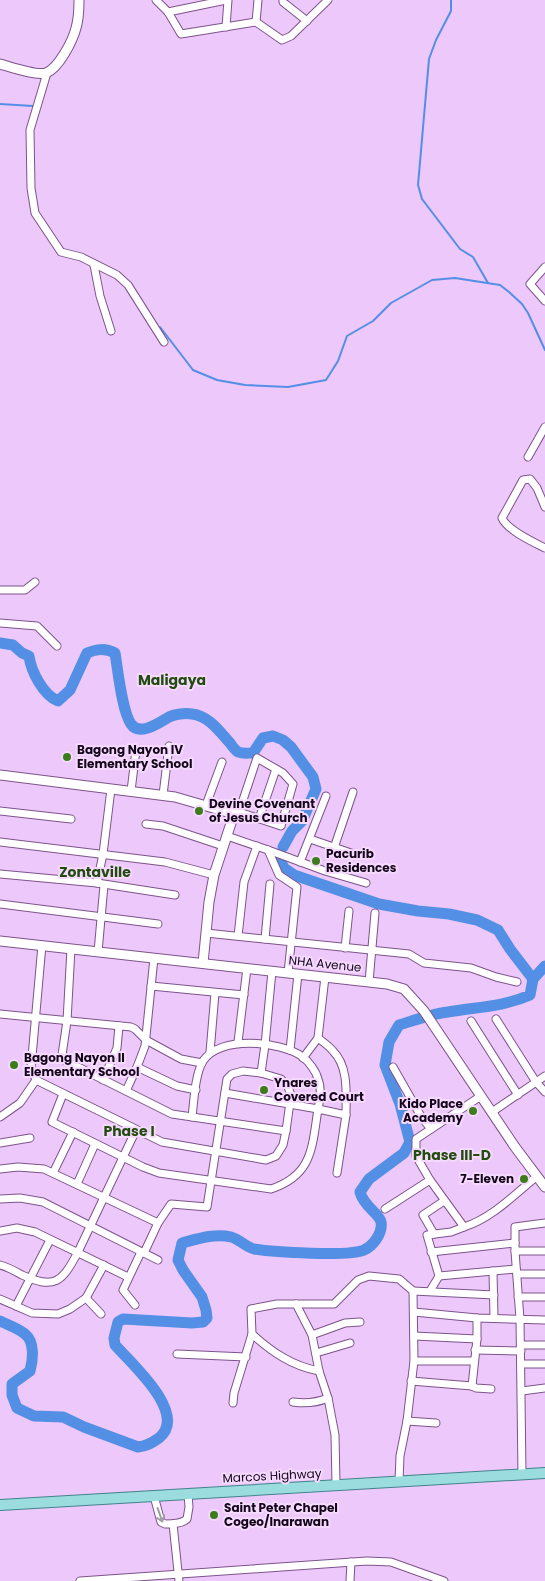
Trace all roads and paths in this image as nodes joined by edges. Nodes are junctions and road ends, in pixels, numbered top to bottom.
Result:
1 (79, 0) edge
2 (156, 0) edge
3 (166, 0) edge
4 (227, 0) edge
5 (258, 0) edge
6 (283, 0) edge
7 (325, 1) edge
8 (200, 3) edge
9 (166, 11) junction
10 (307, 21) junction
11 (256, 22) junction
12 (226, 27) junction
13 (0, 64) edge
14 (47, 73) junction
15 (94, 265) junction
16 (545, 267) edge
17 (545, 301) edge
18 (111, 331) dead end
19 (164, 342) dead end
20 (545, 427) edge
21 (528, 457) dead end
22 (545, 507) edge
23 (545, 548) edge
24 (35, 582) dead end
25 (0, 590) edge
26 (0, 623) edge
27 (57, 646) dead end
28 (169, 746) dead end
29 (136, 750) dead end
30 (222, 762) dead end
31 (276, 769) junction
32 (0, 775) edge
33 (111, 788) junction
34 (132, 791) junction
35 (353, 792) dead end
36 (163, 795) junction
37 (326, 796) dead end
38 (206, 806) junction
39 (0, 811) edge
40 (236, 813) junction
41 (259, 819) junction
42 (71, 820) dead end
43 (146, 824) dead end
44 (227, 836) junction
45 (310, 839) junction
46 (0, 842) edge
47 (223, 846) junction
48 (257, 846) junction
49 (334, 848) junction
50 (268, 850) junction
51 (350, 853) dead end
52 (103, 854) junction
53 (300, 862) junction
54 (0, 874) edge
55 (214, 875) junction
56 (366, 883) dead end
57 (101, 884) junction
58 (270, 884) dead end
59 (174, 895) dead end
60 (0, 904) edge
61 (349, 911) dead end
62 (376, 913) dead end
63 (102, 917) junction
64 (158, 924) dead end
65 (206, 933) junction
66 (238, 936) junction
67 (264, 939) junction
68 (0, 941) edge
69 (291, 942) junction
70 (42, 945) junction
71 (345, 948) junction
72 (71, 949) junction
73 (372, 951) junction
74 (98, 952) junction
75 (154, 958) junction
76 (203, 963) junction
77 (247, 968) junction
78 (272, 971) junction
79 (288, 972) junction
80 (298, 974) junction
81 (325, 977) junction
82 (369, 982) junction
83 (517, 982) dead end
84 (151, 986) junction
85 (216, 993) junction
86 (244, 995) junction
87 (0, 1014) edge
88 (35, 1018) junction
89 (496, 1019) dead end
90 (67, 1021) junction
91 (471, 1021) dead end
92 (119, 1026) junction
93 (318, 1038) junction
94 (146, 1040) junction
95 (238, 1042) junction
96 (265, 1045) junction
97 (290, 1050) junction
98 (210, 1052) junction
99 (303, 1058) junction
100 (202, 1063) junction
101 (138, 1067) junction
102 (393, 1067) dead end
103 (261, 1073) junction
104 (545, 1076) edge
105 (36, 1080) junction
106 (103, 1080) junction
107 (536, 1082) junction
108 (196, 1090) junction
109 (126, 1091) junction
110 (545, 1092) edge
111 (225, 1093) junction
112 (63, 1094) junction
113 (518, 1094) junction
114 (481, 1096) junction
115 (290, 1105) junction
116 (318, 1109) junction
117 (492, 1112) junction
118 (346, 1115) junction
119 (0, 1117) edge
120 (192, 1117) junction
121 (220, 1120) junction
122 (431, 1129) junction
123 (136, 1130) junction
124 (72, 1132) junction
125 (286, 1132) junction
126 (30, 1138) dead end
127 (0, 1140) edge
128 (95, 1144) junction
129 (215, 1151) junction
130 (123, 1158) junction
131 (0, 1169) edge
132 (53, 1173) junction
133 (337, 1173) dead end
134 (536, 1177) junction
135 (430, 1180) junction
136 (211, 1181) junction
137 (77, 1184) junction
138 (545, 1187) edge
139 (104, 1197) junction
140 (0, 1199) edge
141 (444, 1201) junction
142 (385, 1208) dead end
143 (545, 1223) edge
144 (158, 1224) junction
145 (90, 1225) junction
146 (464, 1227) junction
147 (0, 1231) edge
148 (434, 1234) junction
149 (50, 1240) junction
150 (515, 1247) junction
151 (78, 1252) junction
152 (143, 1252) junction
153 (431, 1252) junction
154 (545, 1252) edge
155 (158, 1260) dead end
156 (0, 1265) edge
157 (104, 1265) junction
158 (492, 1271) junction
159 (517, 1271) junction
160 (545, 1274) edge
161 (439, 1276) junction
162 (128, 1277) junction
163 (31, 1279) junction
164 (413, 1291) junction
165 (430, 1291) junction
166 (494, 1295) junction
167 (518, 1297) junction
168 (545, 1297) edge
169 (86, 1298) junction
170 (0, 1299) edge
171 (296, 1304) junction
172 (135, 1305) dead end
173 (16, 1306) junction
174 (414, 1312) junction
175 (101, 1314) dead end
176 (477, 1318) junction
177 (494, 1318) junction
178 (520, 1319) junction
179 (545, 1320) edge
180 (360, 1322) dead end
181 (252, 1334) junction
182 (312, 1335) junction
183 (414, 1336) junction
184 (477, 1339) junction
185 (350, 1343) dead end
186 (545, 1345) edge
187 (521, 1348) junction
188 (475, 1350) junction
189 (316, 1353) junction
190 (176, 1354) dead end
191 (246, 1357) junction
192 (414, 1361) junction
193 (474, 1361) junction
194 (521, 1364) junction
195 (545, 1364) edge
196 (319, 1370) junction
197 (411, 1381) junction
198 (472, 1386) junction
199 (545, 1388) edge
200 (491, 1389) dead end
201 (522, 1391) junction
202 (328, 1398) junction
203 (294, 1402) dead end
204 (233, 1403) dead end
205 (407, 1421) junction
206 (436, 1423) dead end
207 (545, 1473) edge
208 (522, 1474) junction
209 (399, 1481) junction
210 (336, 1485) junction
211 (188, 1494) junction
212 (154, 1496) junction
213 (0, 1505) edge
214 (173, 1524) junction
215 (351, 1562) junction
216 (179, 1577) edge
217 (80, 1581) edge
218 (350, 1581) edge
219 (444, 1581) edge

1 - 14 street
2 - 9 street
3 - 9 street
4 - 8 street
4 - 12 street
5 - 11 street
6 - 10 street
7 - 10 street
8 - 9 street
9 - 12 street
10 - 11 street
11 - 12 street
13 - 14 street
14 - 15 street
15 - 18 street
15 - 19 street
16 - 17 street
20 - 21 street
22 - 23 street
24 - 25 street
26 - 27 street
28 - 36 street
29 - 34 street
30 - 38 street
31 - 40 street
31 - 41 street
31 - 41 street
32 - 33 street
33 - 34 street
33 - 52 street
34 - 36 street
35 - 49 street
36 - 38 street
37 - 45 street
38 - 40 street
39 - 42 street
40 - 41 street
40 - 44 street
43 - 47 street
44 - 47 street
44 - 48 street
45 - 49 street
45 - 53 street
46 - 52 street
47 - 55 street
48 - 50 street
48 - 66 street
49 - 51 street
50 - 53 street
50 - 69 street
52 - 55 street
52 - 57 street
53 - 56 street
54 - 57 street
55 - 65 street
57 - 59 street
57 - 63 street
58 - 67 street
60 - 63 street
61 - 71 street
62 - 73 street
63 - 64 street
63 - 74 street
65 - 66 street
65 - 76 street
66 - 67 street
67 - 69 street
68 - 70 street, NHA Avenue
69 - 71 street
69 - 79 street
70 - 72 street, NHA Avenue
70 - 88 street
71 - 73 street
72 - 74 street, NHA Avenue
72 - 90 street
73 - 82 street
73 - 83 street
74 - 75 street, NHA Avenue
75 - 76 street, NHA Avenue
75 - 84 street
76 - 77 street, NHA Avenue
77 - 78 street, NHA Avenue
77 - 86 street
78 - 79 street, NHA Avenue
78 - 96 street
79 - 80 street, NHA Avenue
80 - 81 street, NHA Avenue
80 - 97 street
81 - 82 street, NHA Avenue
81 - 93 street
82 - 114 street, NHA Avenue
84 - 85 street
84 - 94 street
85 - 86 street
85 - 98 street
86 - 95 street
87 - 88 street
88 - 90 street
88 - 105 street
89 - 107 street
90 - 92 street
90 - 106 street
91 - 113 street
92 - 94 street
92 - 106 street
93 - 99 street
93 - 118 street
94 - 100 street
94 - 101 street
95 - 96 street
95 - 98 street
96 - 97 street
96 - 103 street
97 - 99 street
98 - 100 street
99 - 116 street
100 - 108 street
101 - 108 street
101 - 109 street
102 - 122 street
103 - 111 street
103 - 115 street
104 - 107 street
105 - 112 street
105 - 119 street
106 - 109 street
107 - 110 street
107 - 113 street
108 - 120 street
109 - 120 street
111 - 115 street
111 - 121 street
112 - 123 street
112 - 124 street
113 - 117 street
114 - 117 street, NHA Avenue
114 - 122 street
115 - 116 street
115 - 125 street
116 - 118 street
116 - 136 street
117 - 134 street, NHA Avenue
118 - 133 street
120 - 121 street
121 - 125 street
121 - 129 street
122 - 135 street
123 - 129 street
123 - 130 street
124 - 128 street
124 - 132 street
125 - 129 street
126 - 127 street
128 - 130 street
128 - 137 street
129 - 136 street
130 - 136 street
130 - 139 street
131 - 132 street
132 - 137 street
134 - 138 street, NHA Avenue
134 - 146 street
135 - 141 street
135 - 142 street
136 - 144 street
137 - 139 street
139 - 144 street
139 - 145 street
140 - 145 street
141 - 146 street
141 - 148 street
143 - 150 street
144 - 152 street
145 - 151 street
145 - 152 street
146 - 148 street
147 - 149 street
148 - 153 street
149 - 151 street
149 - 163 street
150 - 153 street
150 - 154 street
150 - 159 street
151 - 157 street
151 - 163 street
152 - 155 street
152 - 162 street
153 - 161 street
156 - 163 street
157 - 162 street
157 - 169 street
158 - 159 street
158 - 161 street
158 - 166 street
159 - 160 street
159 - 167 street
161 - 165 street
162 - 172 street
163 - 173 street
164 - 165 street
164 - 171 street
164 - 174 street
165 - 166 street
166 - 177 street
167 - 168 street
167 - 178 street
169 - 173 street
169 - 175 street
170 - 173 street
171 - 181 street
171 - 182 street
174 - 176 street
174 - 183 street
176 - 177 street
176 - 184 street
177 - 178 street
178 - 179 street
178 - 187 street
180 - 182 street
181 - 191 street
181 - 196 street
182 - 189 street
183 - 184 street
183 - 192 street
184 - 188 street
185 - 189 street
186 - 187 street
187 - 188 street
187 - 194 street
188 - 193 street
189 - 196 street
190 - 191 street
191 - 204 street
192 - 193 street
192 - 197 street
193 - 198 street
194 - 195 street
194 - 201 street
196 - 202 street
197 - 198 street
197 - 205 street
198 - 200 street
199 - 201 street
201 - 208 street
202 - 203 street
202 - 210 street
205 - 206 street
205 - 209 street
207 - 208 main road, Marcos Highway
208 - 209 main road, Marcos Highway
209 - 210 main road, Marcos Highway
210 - 211 main road, Marcos Highway
211 - 212 main road, Marcos Highway
211 - 214 street
212 - 213 main road, Marcos Highway
212 -> 214 street
214 - 216 street
215 - 216 street
215 - 218 street
215 - 219 street
216 - 217 street

